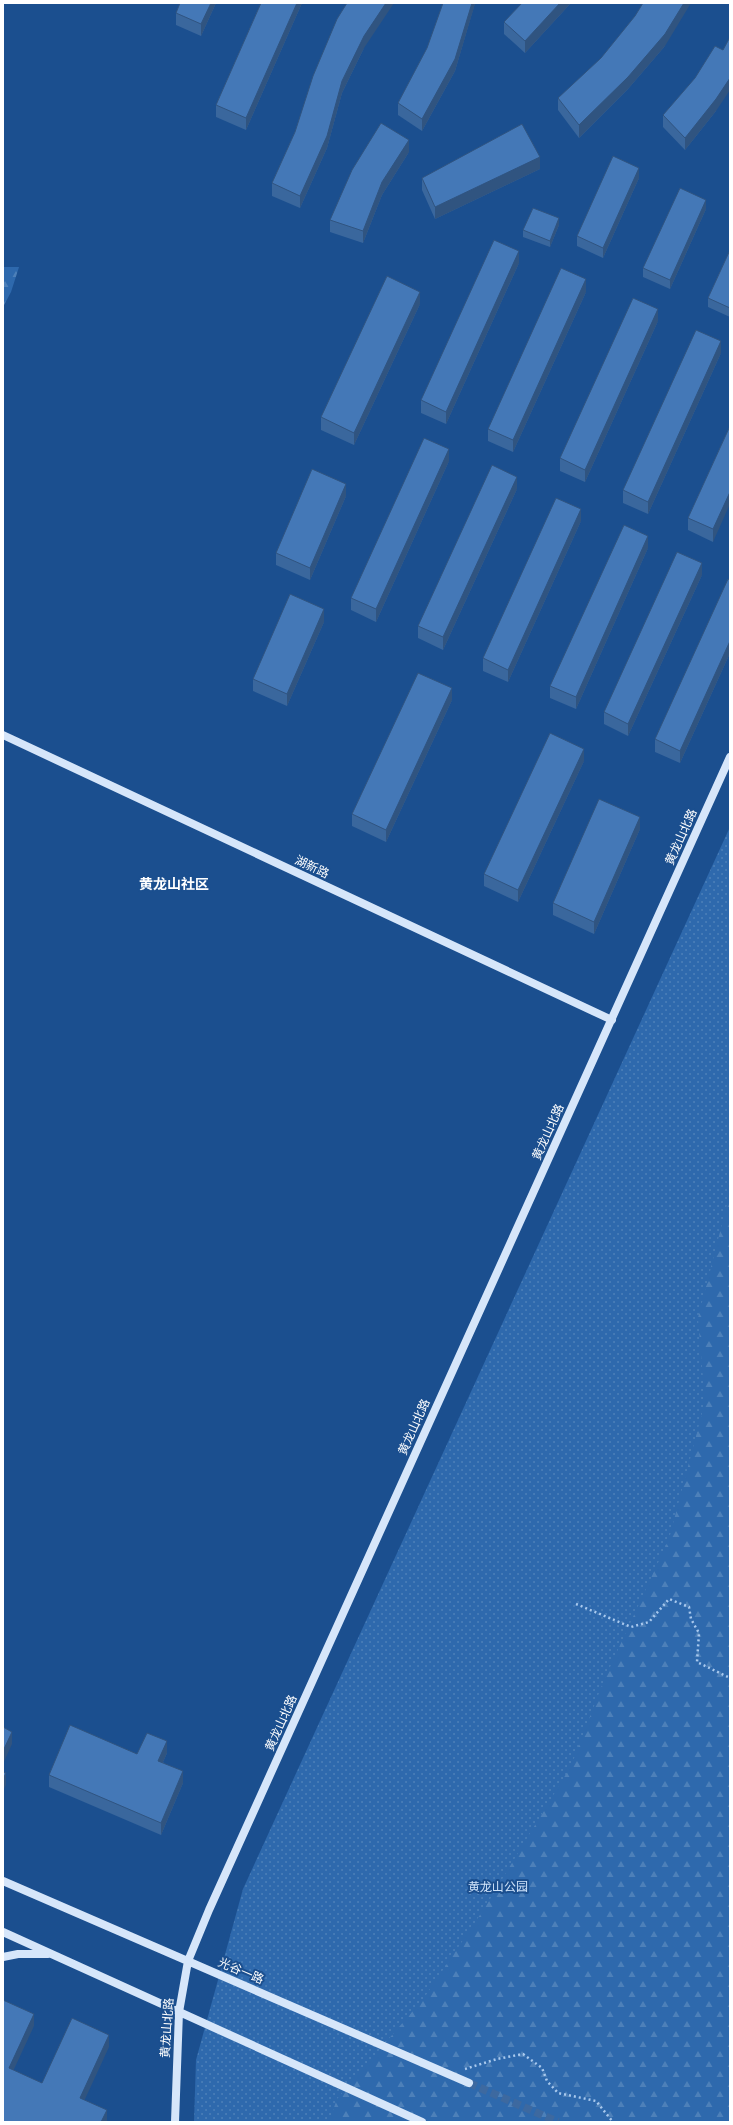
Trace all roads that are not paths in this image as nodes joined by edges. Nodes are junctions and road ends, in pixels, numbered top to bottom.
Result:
1 (3, 735) edge
2 (730, 757) edge
3 (612, 1020) junction
4 (3, 1881) edge
5 (3, 1932) edge
6 (52, 1954) junction
7 (3, 1957) edge
8 (188, 1961) junction
9 (179, 2012) junction
10 (469, 2083) tunnel mouth
11 (176, 2122) edge
12 (422, 2122) edge

1 - 3 street, 湖新路
2 - 3 street, 黄龙山北路
3 - 8 street, 黄龙山北路
4 - 8 street, 光谷一路
5 - 6 street
6 - 7 street
6 - 9 street
8 - 9 street, 黄龙山北路
8 - 10 street, 光谷一路
9 - 11 street, 黄龙山北路
9 - 12 street

